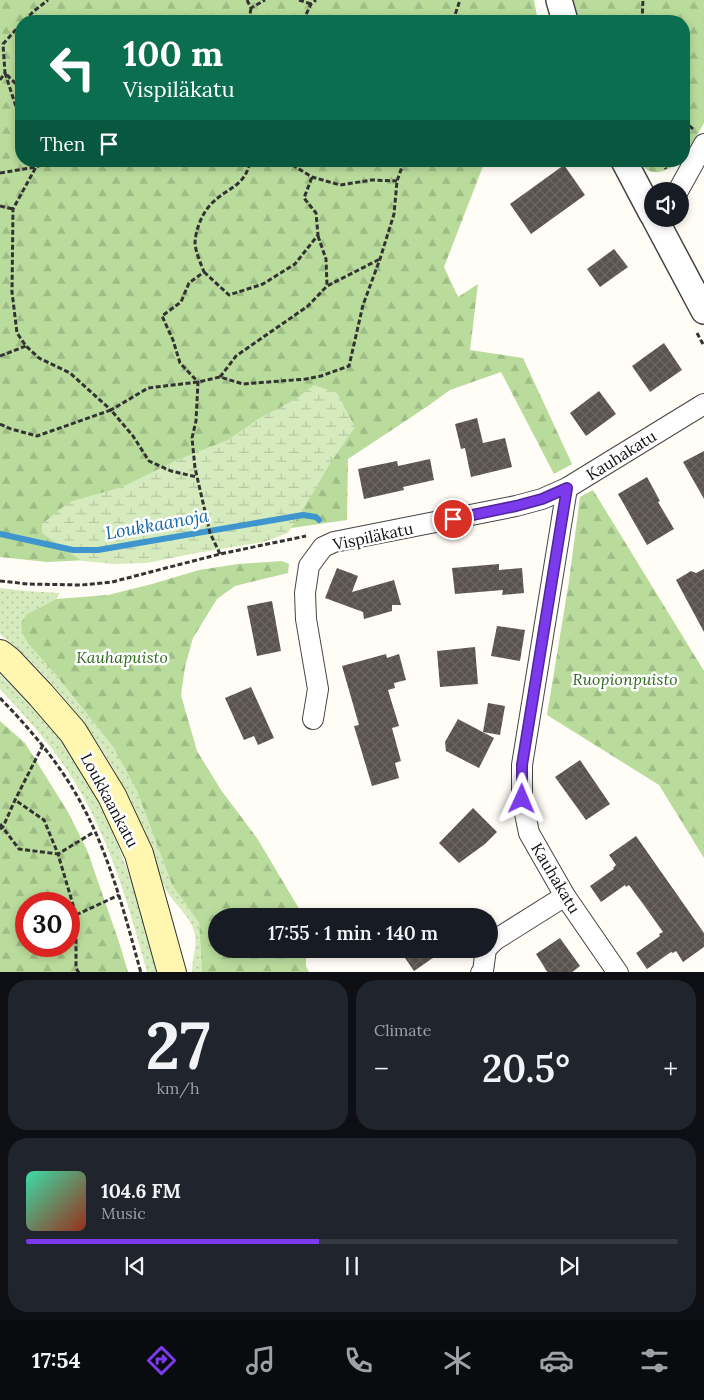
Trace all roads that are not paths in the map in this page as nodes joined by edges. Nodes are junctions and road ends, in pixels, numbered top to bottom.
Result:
1 (559, 0) edge
2 (563, 15) edge
3 (704, 144) edge
4 (627, 167) edge
5 (683, 182) edge
6 (644, 197) edge
7 (661, 227) edge
8 (704, 311) edge
9 (704, 404) edge
10 (567, 488) junction
11 (0, 654) edge
12 (313, 719) dead end
13 (565, 896) junction
14 (498, 938) edge
15 (485, 958) edge
16 (172, 972) edge
17 (481, 972) edge
18 (618, 972) edge

1 - 2 street
3 - 5 street
4 - 6 street
7 - 8 street
9 - 10 street, Kauhakatu
10 - 12 street, Vispiläkatu
10 - 13 street, Kauhakatu
11 - 16 main road, Loukkaankatu
13 - 14 street
13 - 18 street, Kauhakatu
15 - 17 street

